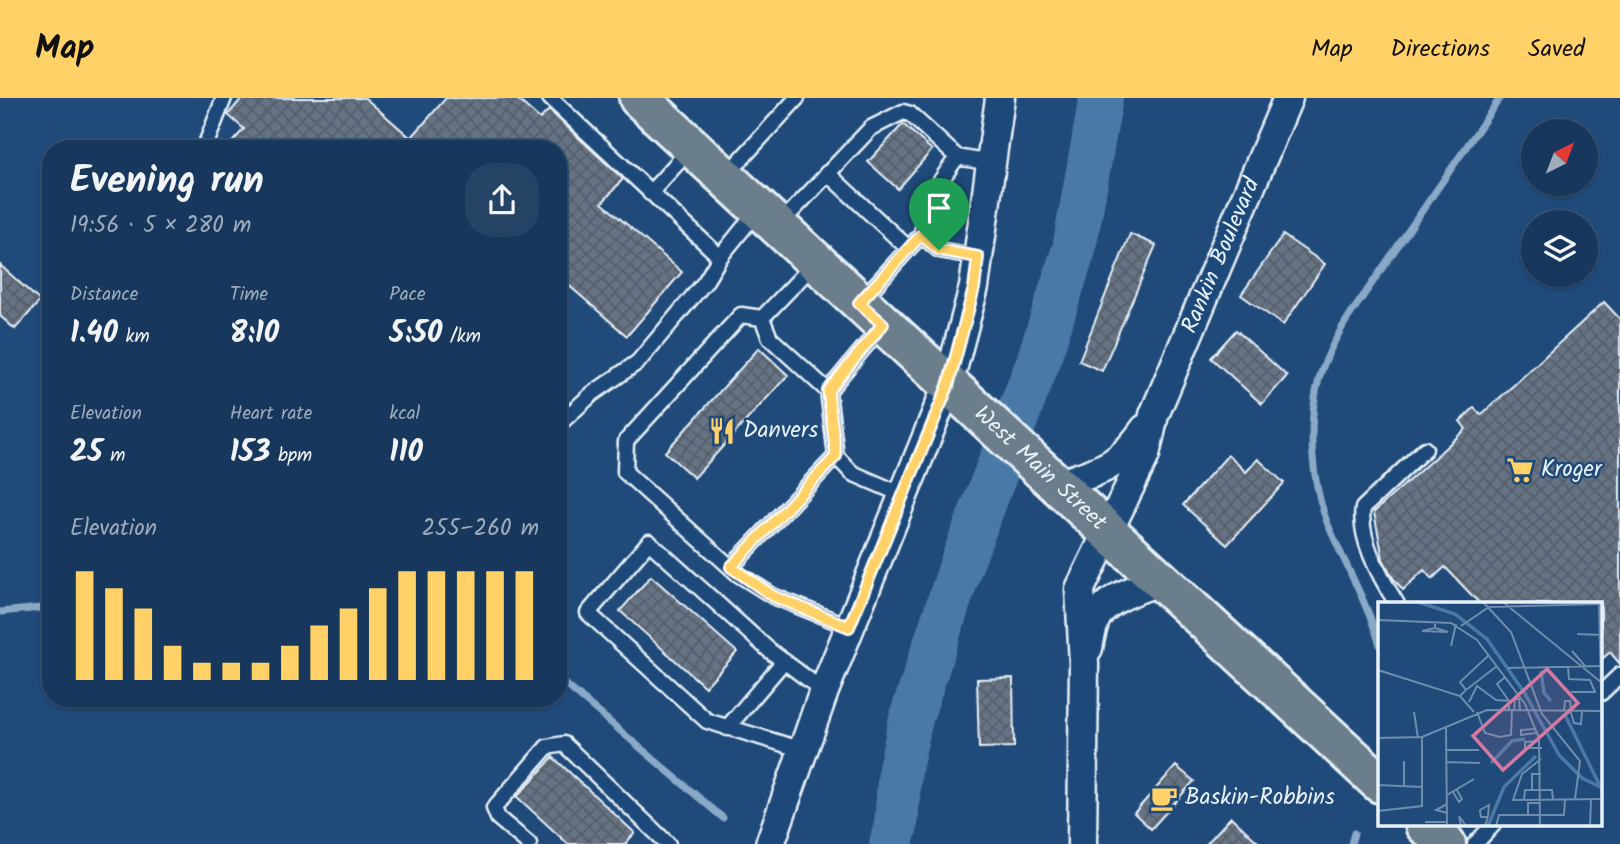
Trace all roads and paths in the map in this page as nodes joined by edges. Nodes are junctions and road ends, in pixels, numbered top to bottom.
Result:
1 (224, 98) edge
2 (550, 98) edge
3 (639, 98) edge
4 (797, 98) edge
5 (1000, 98) edge
6 (1288, 98) edge
7 (208, 140) edge
8 (692, 147) junction
9 (957, 157) junction
10 (991, 163) junction
11 (827, 173) junction
12 (724, 177) junction
13 (650, 193) junction
14 (768, 218) junction
15 (921, 235) junction
16 (908, 248) junction
17 (720, 257) junction
18 (978, 257) junction
19 (816, 262) junction
20 (871, 314) junction
21 (762, 318) junction
22 (948, 386) junction
23 (828, 391) junction
24 (1154, 415) junction
25 (567, 417) edge
26 (1425, 449) dead end
27 (836, 456) junction
28 (1045, 473) junction
29 (903, 495) junction
30 (1108, 531) junction
31 (731, 567) junction
32 (1160, 580) junction
33 (1396, 602) edge
34 (849, 627) junction
35 (784, 662) junction
36 (1084, 664) junction
37 (1620, 675) edge
38 (824, 691) junction
39 (1602, 692) edge
40 (727, 728) junction
41 (803, 750) junction
42 (1378, 781) edge
43 (1427, 826) edge
44 (1492, 826) edge
45 (529, 844) edge
46 (668, 844) edge
47 (770, 844) edge
48 (1082, 844) edge
49 (1446, 844) edge
50 (1475, 844) edge

1 - 7 lane
2 - 13 lane
3 - 8 main road, West Main Street
4 - 12 lane
5 - 10 street
6 - 24 street, Rankin Boulevard
8 - 12 main road, West Main Street
8 - 13 lane
9 - 10 lane
9 - 11 lane
9 - 15 lane
10 - 18 street
11 - 14 lane
11 - 16 lane
12 - 14 main road, West Main Street
13 - 17 lane
14 - 17 lane
14 - 19 main road, West Main Street
15 - 16 lane
15 - 18 lane
16 - 20 lane
17 - 25 lane
18 - 22 street
19 - 20 main road, West Main Street
19 - 21 lane
20 - 22 main road, West Main Street
20 - 23 lane
21 - 23 lane
21 - 31 lane
22 - 28 main road, West Main Street
22 - 29 street
23 - 27 lane
24 - 28 street, Rankin Boulevard
24 - 30 street, Rankin Boulevard
26 - 33 lane
27 - 29 lane
27 - 31 lane
28 - 30 main road, West Main Street
29 - 34 street
30 - 32 main road, West Main Street
30 - 36 street, Rankin Boulevard
31 - 34 lane
32 - 36 street, Rankin Boulevard
32 - 42 main road, West Main Street
34 - 38 street
35 - 38 lane
35 - 40 lane
35 - 40 lane
36 - 48 street, Rankin Boulevard
37 - 39 lane
38 - 41 street
40 - 41 lane
41 - 47 street
43 - 49 main road
44 - 50 lane
45 - 46 lane

